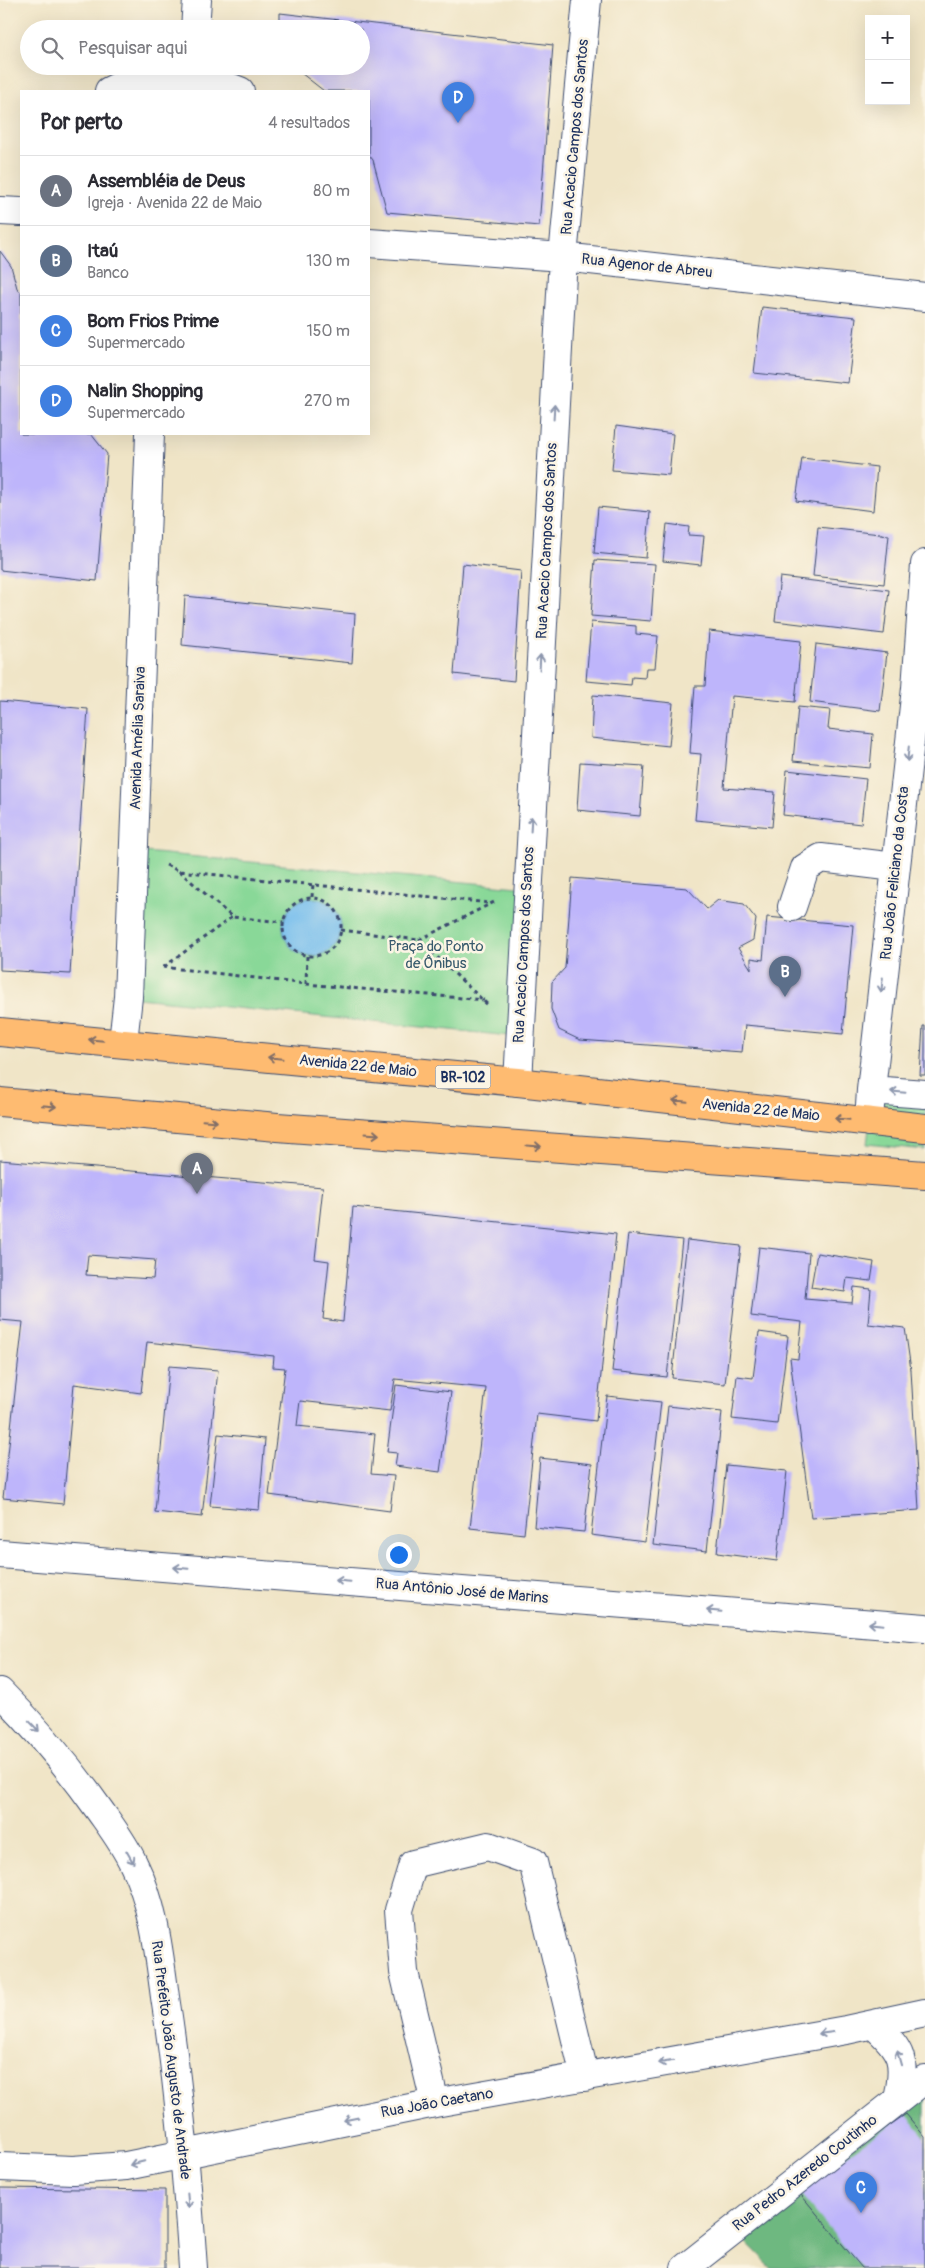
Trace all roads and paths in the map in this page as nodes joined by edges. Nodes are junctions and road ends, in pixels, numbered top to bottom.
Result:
1 (197, 0) edge
2 (588, 0) edge
3 (196, 20) edge
4 (164, 75) edge
5 (201, 75) edge
6 (111, 90) edge
7 (238, 90) edge
8 (0, 211) edge
9 (20, 212) edge
10 (370, 243) edge
11 (563, 256) junction
12 (925, 297) edge
13 (150, 435) edge
14 (925, 564) edge
15 (920, 689) edge
16 (134, 851) junction
17 (895, 868) junction
18 (179, 871) junction
19 (313, 884) junction
20 (528, 888) junction
21 (312, 897) junction
22 (490, 903) junction
23 (792, 907) dead end
24 (232, 917) junction
25 (283, 922) junction
26 (341, 930) junction
27 (418, 940) junction
28 (307, 956) junction
29 (163, 967) junction
30 (306, 984) junction
31 (128, 997) junction
32 (484, 1000) junction
33 (0, 1032) edge
34 (519, 1037) junction
35 (123, 1042) junction
36 (518, 1082) junction
37 (870, 1090) junction
38 (925, 1094) edge
39 (0, 1102) edge
40 (869, 1122) junction
41 (925, 1128) edge
42 (925, 1175) edge
43 (0, 1554) edge
44 (925, 1628) edge
45 (0, 1692) edge
46 (925, 2013) edge
47 (874, 2025) junction
48 (585, 2077) junction
49 (925, 2079) edge
50 (898, 2100) junction
51 (435, 2103) junction
52 (184, 2152) junction
53 (0, 2167) edge
54 (193, 2268) edge
55 (685, 2268) edge

1 - 3 street
2 - 11 street, Rua Acacio Campos dos Santos
4 - 6 street
5 - 7 street
8 - 9 street
10 - 11 street, Rua Agenor de Abreu
11 - 12 street, Rua Agenor de Abreu
20 -> 11 street, Rua Acacio Campos dos Santos
13 - 16 street, Avenida Amélia Saraiva
14 - 15 street, Rua João Feliciano da Costa
15 -> 17 street, Rua João Feliciano da Costa
16 - 18 path
16 - 31 street, Avenida Amélia Saraiva
17 - 23 street
17 -> 37 street, Rua João Feliciano da Costa
18 - 19 path
18 - 24 path
19 - 21 path
19 - 22 path
20 - 22 path
20 - 34 street, Rua Acacio Campos dos Santos
21 - 25 path
21 - 26 path
22 - 27 path
24 - 25 path
24 - 29 path
25 - 28 path
26 - 27 path
26 - 28 path
27 - 32 path
28 - 30 path
29 - 30 path
29 - 31 path
30 - 32 path
31 - 35 street, Avenida Amélia Saraiva
32 - 34 path
35 -> 33 main road, Avenida 22 de Maio / BR-102
34 - 36 street, Rua Acacio Campos dos Santos
36 -> 35 main road, Avenida 22 de Maio / BR-102
40 -> 36 main road, Avenida 22 de Maio / BR-102
38 -> 37 street
37 - 40 street, Rua João Feliciano da Costa
39 -> 42 main road
40 - 41 main road, Avenida 22 de Maio / BR-102
44 -> 43 street, Rua Antônio José de Marins
45 -> 52 street, Rua Prefeito João Augusto de Andrade
46 - 47 street, Rua João Caetano
47 -> 48 street, Rua João Caetano
50 -> 47 street
48 - 51 street, Rua João Caetano
48 - 51 street
49 - 50 street, Rua Pedro Azeredo Coutinho
50 - 55 street, Rua Pedro Azeredo Coutinho
51 -> 52 street, Rua João Caetano
52 -> 53 street, Rua João Caetano
52 -> 54 street, Rua Prefeito João Augusto de Andrade

